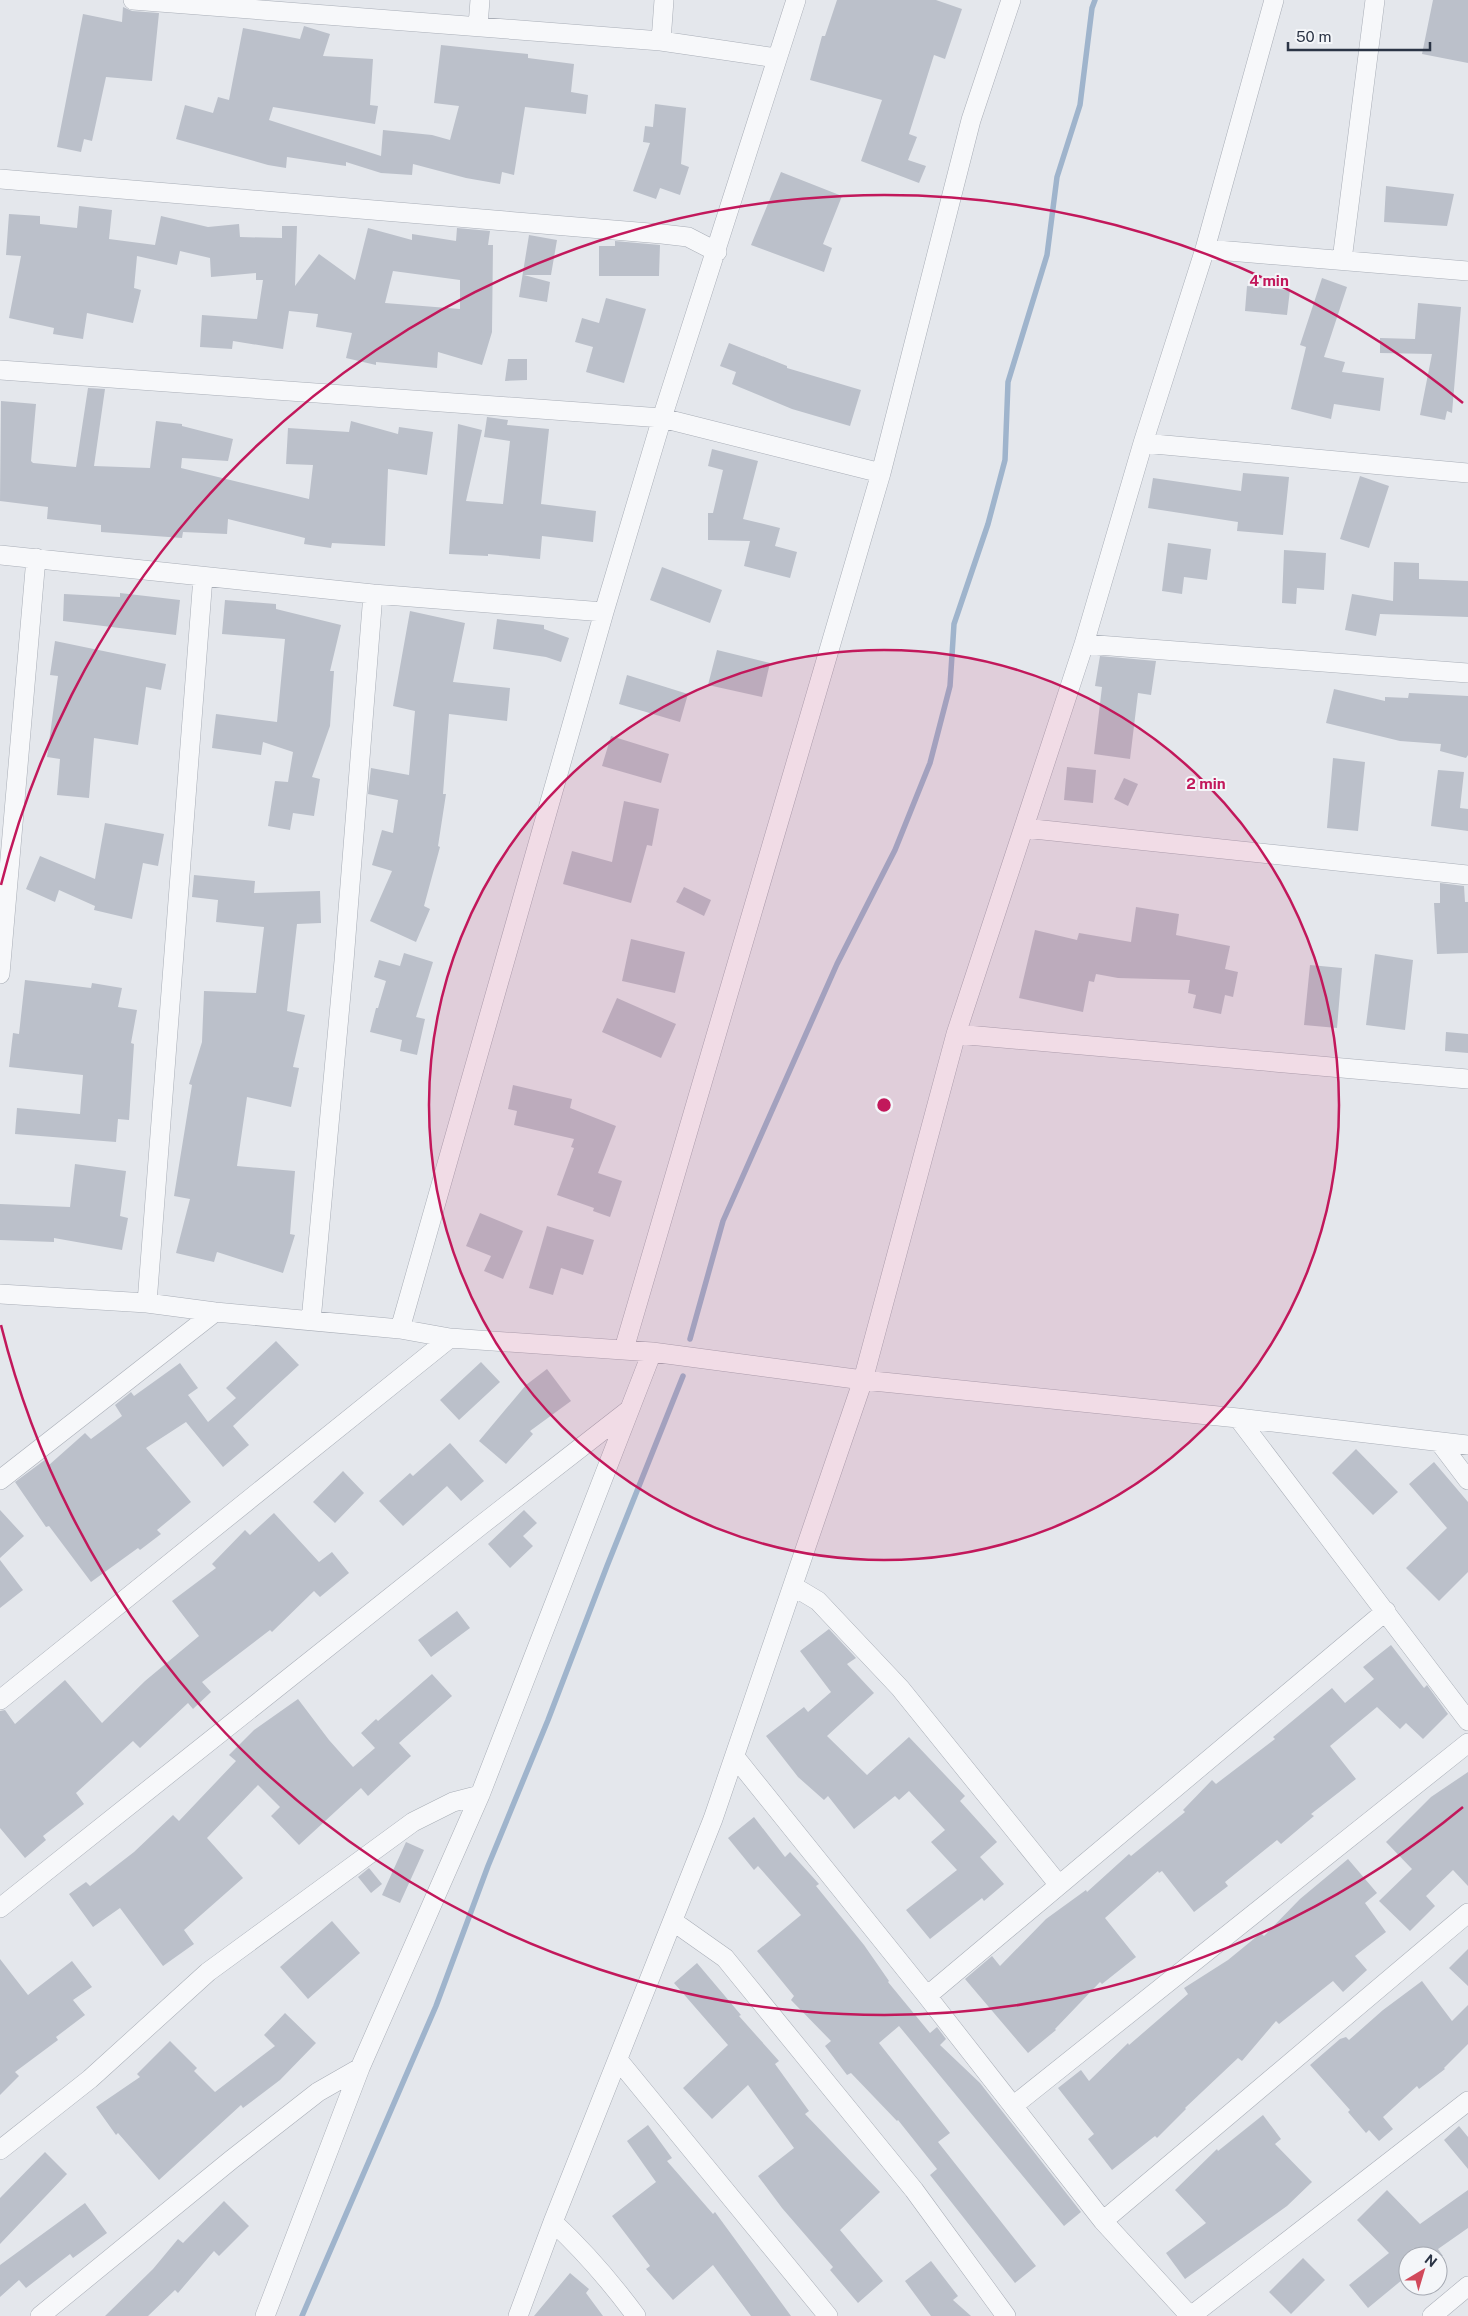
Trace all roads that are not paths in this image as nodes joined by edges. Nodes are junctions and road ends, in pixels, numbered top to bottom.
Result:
1 (133, 0) edge
2 (480, 0) edge
3 (664, 0) edge
4 (796, 0) edge
5 (1011, 0) edge
6 (1274, 0) edge
7 (1375, 0) edge
8 (286, 7) edge
9 (478, 26) junction
10 (662, 41) junction
11 (776, 58) junction
12 (0, 179) edge
13 (1205, 249) junction
14 (717, 252) junction
15 (1342, 260) junction
16 (1468, 270) edge
17 (0, 370) edge
18 (662, 418) junction
19 (1143, 443) junction
20 (881, 473) junction
21 (1468, 473) edge
22 (0, 555) edge
23 (36, 558) junction
24 (203, 577) junction
25 (373, 594) junction
26 (604, 612) junction
27 (1084, 644) junction
28 (1468, 673) edge
29 (1024, 828) junction
30 (1468, 875) edge
31 (0, 974) edge
32 (956, 1034) junction
33 (1468, 1079) edge
34 (0, 1294) edge
35 (147, 1303) junction
36 (215, 1312) junction
37 (311, 1321) junction
38 (400, 1328) junction
39 (450, 1338) junction
40 (624, 1349) junction
41 (652, 1352) junction
42 (863, 1380) junction
43 (630, 1409) junction
44 (1238, 1418) junction
45 (1440, 1443) junction
46 (1468, 1445) edge
47 (581, 1447) junction
48 (614, 1451) junction
49 (0, 1480) edge
50 (1468, 1480) edge
51 (793, 1586) junction
52 (1386, 1611) junction
53 (0, 1700) edge
54 (1468, 1722) edge
55 (1468, 1743) edge
56 (735, 1758) junction
57 (480, 1794) junction
58 (1059, 1885) junction
59 (0, 1908) edge
60 (1468, 1913) edge
61 (674, 1922) junction
62 (927, 1996) junction
63 (618, 2061) junction
64 (360, 2068) junction
65 (1468, 2101) edge
66 (1013, 2106) junction
67 (0, 2150) edge
68 (1103, 2221) junction
69 (553, 2222) junction
70 (1468, 2286) edge
71 (40, 2316) edge
72 (265, 2316) edge
73 (518, 2316) edge
74 (636, 2316) edge
75 (828, 2316) edge
76 (1006, 2316) edge
77 (1190, 2316) edge
78 (1432, 2316) edge

1 - 8 street
2 - 9 street
3 - 10 street
4 - 11 street
5 - 20 street
6 - 13 street
7 - 15 street
8 - 9 street
9 - 10 street
10 - 11 street
11 - 14 street
12 - 14 street
13 - 15 street
13 - 19 street
14 - 18 street
15 - 16 street
17 - 18 street
18 - 20 street
18 - 26 street
19 - 21 street
19 - 27 street
20 - 40 street
22 - 23 street
23 - 24 street
23 - 31 street
24 - 25 street
24 - 35 street
25 - 26 street
25 - 37 street
26 - 38 street
27 - 28 street
27 - 29 street
29 - 30 street
29 - 32 street
32 - 33 street
32 - 42 street
34 - 35 street
35 - 36 street
36 - 37 street
36 - 49 street
37 - 38 street
38 - 39 street
39 - 40 street
39 - 53 street
40 - 41 street
41 - 42 street
41 - 43 street
42 - 44 street
42 - 51 street
43 - 47 street
43 - 48 street
44 - 45 street
44 - 52 street
45 - 46 street
45 - 50 street
47 - 48 street
47 - 59 street
48 - 57 street
51 - 56 street
51 - 58 street
52 - 54 street
52 - 58 street
55 - 66 street
56 - 61 street
56 - 62 street
57 - 64 street
57 - 67 street
58 - 62 street
60 - 68 street
61 - 63 street
61 - 76 street
62 - 66 street
63 - 69 street
63 - 75 street
64 - 71 street
64 - 72 street
65 - 77 street
66 - 68 street
68 - 77 street
69 - 73 street
69 - 74 street
70 - 78 street

